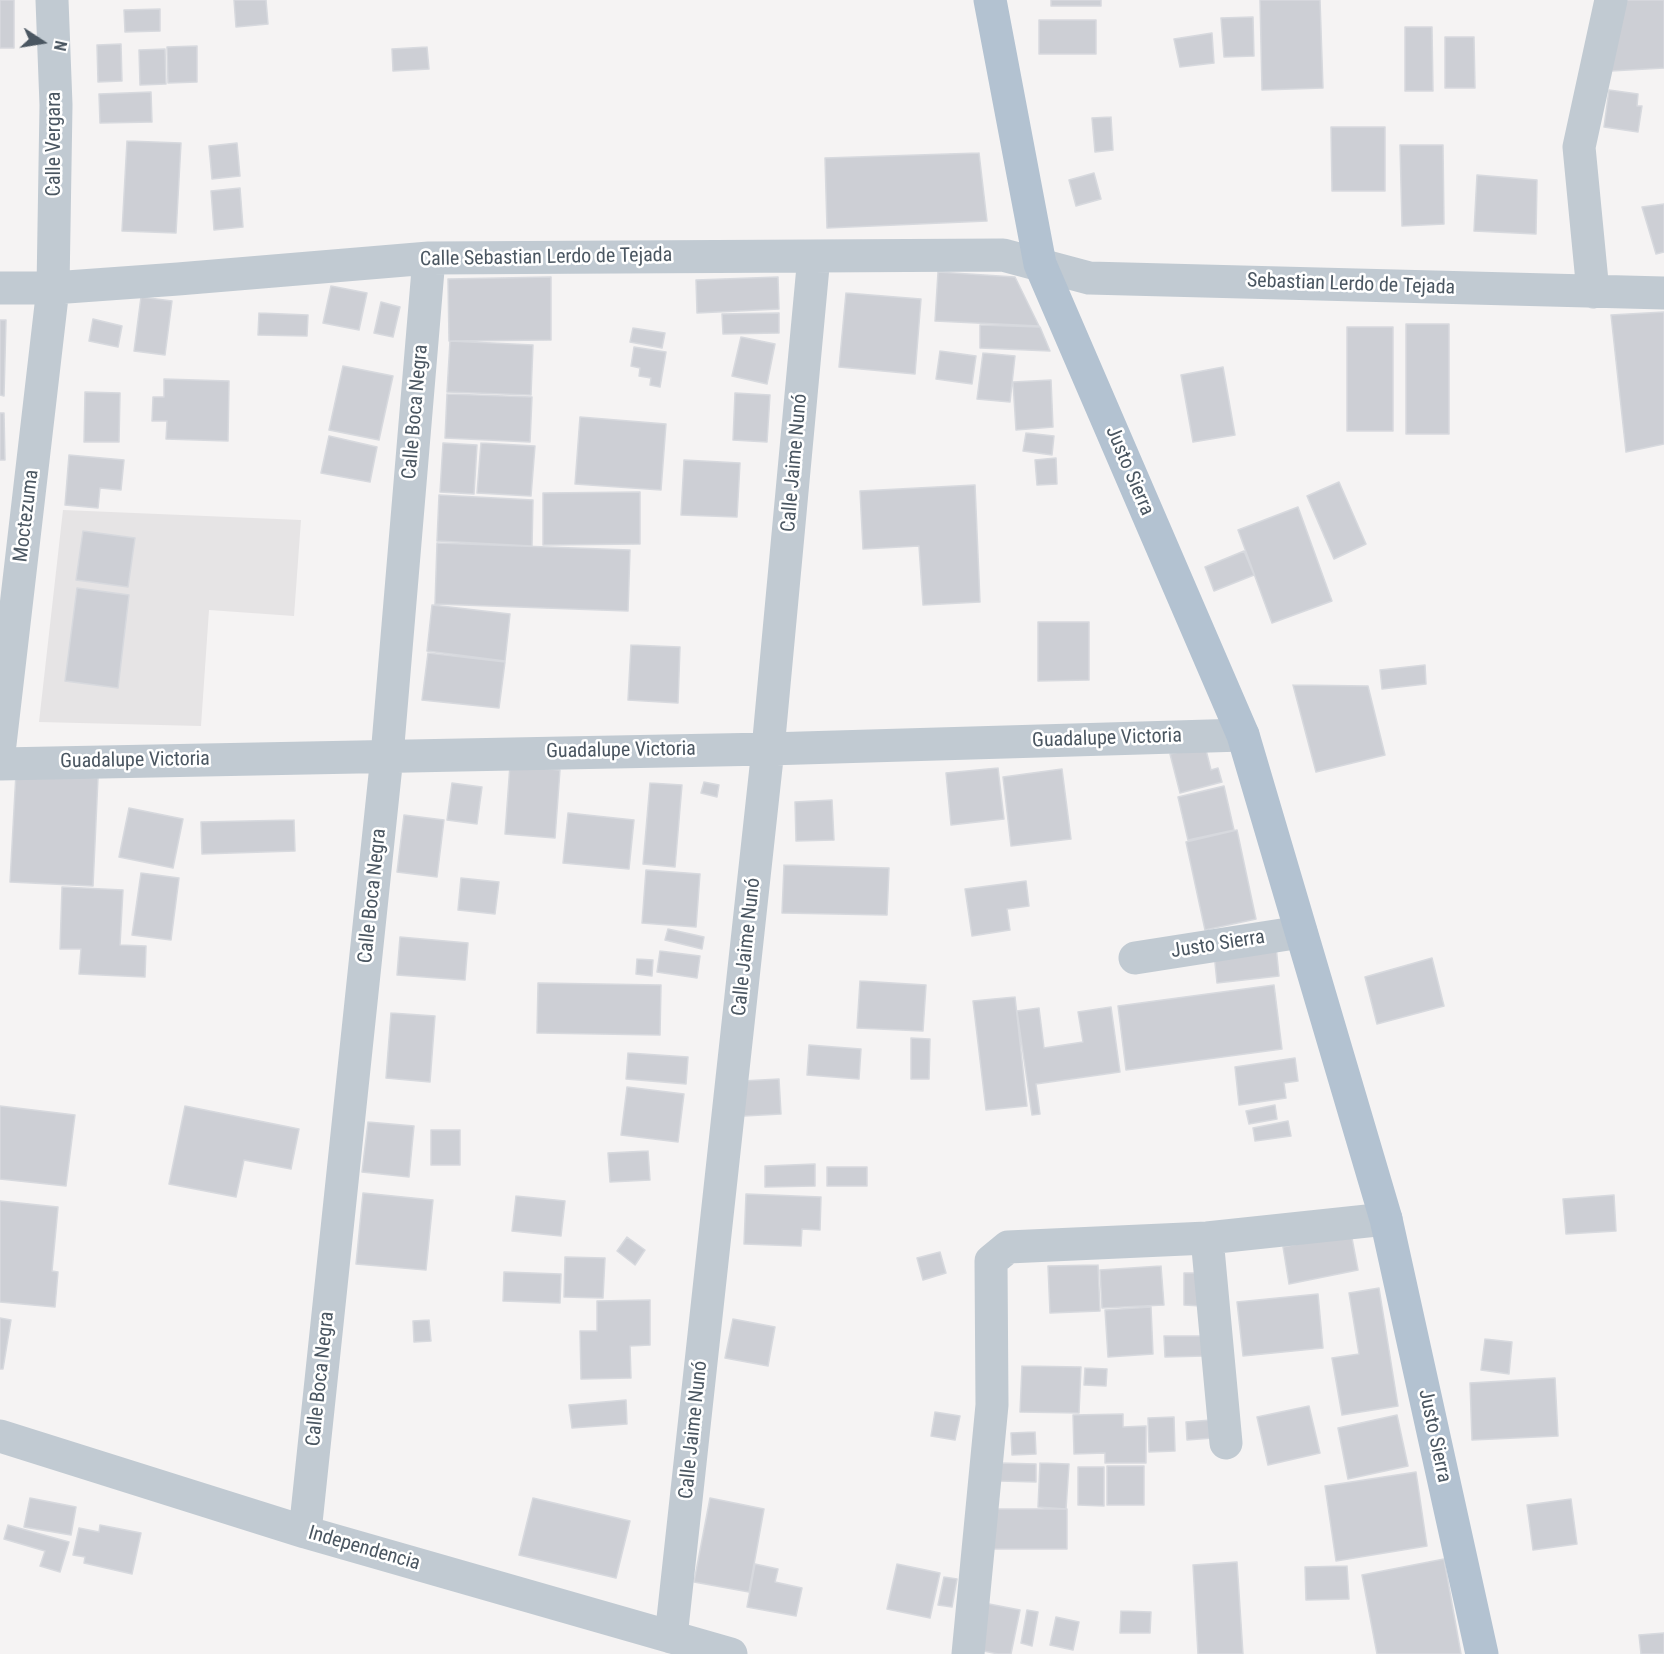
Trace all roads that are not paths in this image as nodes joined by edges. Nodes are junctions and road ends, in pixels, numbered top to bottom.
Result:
1 (52, 0) edge
2 (990, 0) edge
3 (1611, 0) edge
4 (814, 256) junction
5 (429, 258) junction
6 (1040, 264) junction
7 (0, 288) edge
8 (53, 288) junction
9 (1593, 292) junction
10 (1664, 293) edge
11 (1243, 735) junction
12 (0, 744) edge
13 (768, 749) junction
14 (387, 756) junction
15 (0, 764) edge
16 (1301, 932) junction
17 (1135, 958) dead end
18 (1386, 1219) junction
19 (1207, 1238) junction
20 (0, 1436) edge
21 (1226, 1443) dead end
22 (305, 1532) junction
23 (671, 1637) junction
24 (731, 1654) edge
25 (968, 1654) edge
26 (1482, 1654) edge

1 - 8 street, Calle Vergara
2 - 6 main road, Justo Sierra
3 - 9 street
4 - 5 street, Calle Sebastian Lerdo de Tejada
4 - 6 street, Calle Sebastian Lerdo de Tejada
4 - 13 street, Calle Jaime Nunó
5 - 8 street, Calle Sebastian Lerdo de Tejada
5 - 14 street, Calle Boca Negra
6 - 9 street, Sebastian Lerdo de Tejada
6 - 11 main road, Justo Sierra
7 - 8 street
8 - 12 street, Moctezuma
9 - 10 street, Sebastian Lerdo de Tejada
11 - 13 street, Guadalupe Victoria
11 - 16 main road, Justo Sierra
13 - 14 street, Guadalupe Victoria
13 - 23 street, Calle Jaime Nunó
14 - 15 street, Guadalupe Victoria
14 - 22 street, Calle Boca Negra
16 - 17 street, Justo Sierra
16 - 18 main road, Justo Sierra
18 - 19 street
18 - 26 main road, Justo Sierra
19 - 21 street
19 - 25 street
20 - 22 street, Independencia
22 - 23 street, Independencia
23 - 24 street, Independencia

